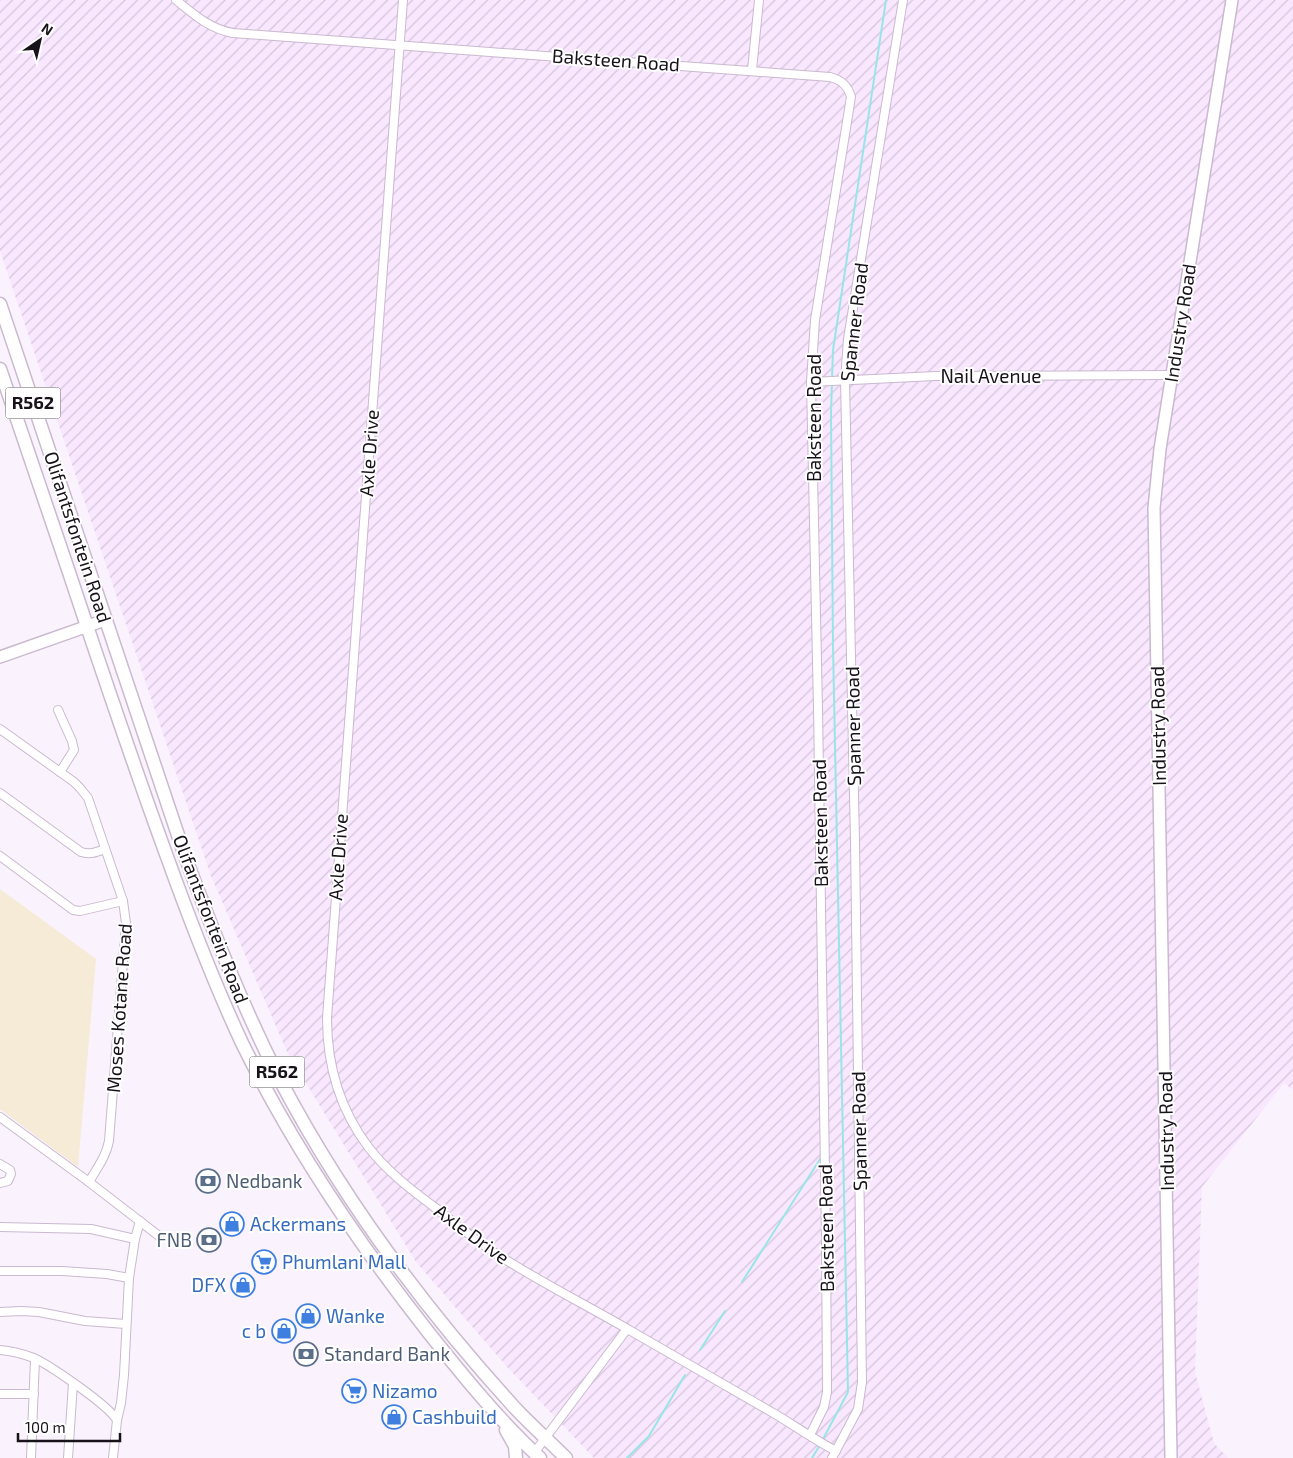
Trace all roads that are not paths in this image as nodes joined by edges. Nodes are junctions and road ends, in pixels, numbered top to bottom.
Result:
1 (176, 0) edge
2 (402, 0) edge
3 (759, 0) edge
4 (903, 0) edge
5 (1232, 0) edge
6 (399, 45) junction
7 (752, 70) junction
8 (0, 304) edge
9 (0, 369) edge
10 (1172, 375) junction
11 (845, 380) junction
12 (811, 382) junction
13 (105, 620) junction
14 (88, 627) junction
15 (0, 657) edge
16 (58, 710) dead end
17 (0, 729) edge
18 (60, 772) junction
19 (0, 793) edge
20 (105, 849) junction
21 (0, 856) edge
22 (123, 901) junction
23 (0, 1117) edge
24 (0, 1164) edge
25 (89, 1182) junction
26 (0, 1183) edge
27 (140, 1221) junction
28 (0, 1227) edge
29 (159, 1236) dead end
30 (135, 1239) junction
31 (0, 1271) edge
32 (129, 1278) junction
33 (0, 1312) edge
34 (126, 1324) junction
35 (627, 1329) junction
36 (0, 1350) edge
37 (36, 1359) junction
38 (73, 1383) junction
39 (0, 1394) edge
40 (34, 1394) junction
41 (489, 1406) junction
42 (117, 1420) junction
43 (545, 1437) junction
44 (813, 1437) junction
45 (834, 1454) edge
46 (537, 1455) edge
47 (31, 1458) edge
48 (68, 1458) edge
49 (113, 1458) edge
50 (516, 1458) edge
51 (566, 1458) edge
52 (1171, 1458) edge

1 - 6 street, Baksteen Road
2 - 6 street, Axle Drive
3 - 7 street
4 - 11 street, Spanner Road
5 - 10 street, Industry Road
6 - 7 street, Baksteen Road
6 - 35 street, Axle Drive
7 - 12 street, Baksteen Road
8 - 13 main road, Olifantsfontein Road / R562
9 - 14 main road, Olifantsfontein Road / R562
10 - 11 street, Nail Avenue
10 - 52 street, Industry Road
11 - 12 street, Nail Avenue
11 - 45 street, Spanner Road
12 - 44 street, Baksteen Road
13 - 14 street
13 - 43 main road, Olifantsfontein Road / R562
14 - 15 street
14 - 41 main road, Olifantsfontein Road / R562
16 - 18 street
17 - 18 street, Moses Kotane Road
18 - 20 street, Moses Kotane Road
19 - 20 street
20 - 22 street, Moses Kotane Road
21 - 22 street
22 - 25 street, Moses Kotane Road
23 - 25 street
24 - 26 street
25 - 27 street
27 - 29 street
27 - 30 street
28 - 30 street
30 - 32 street
31 - 32 street
32 - 34 street
33 - 34 street
34 - 42 street
35 - 43 street
35 - 44 street, Axle Drive
36 - 37 street
37 - 38 street
37 - 40 street
38 - 42 street
38 - 48 street
39 - 40 street
40 - 47 street
41 - 46 main road, Olifantsfontein Road / R562
41 - 50 main road
42 - 49 street
43 - 46 street
43 - 51 main road, Olifantsfontein Road / R562
44 - 45 street, Axle Drive

